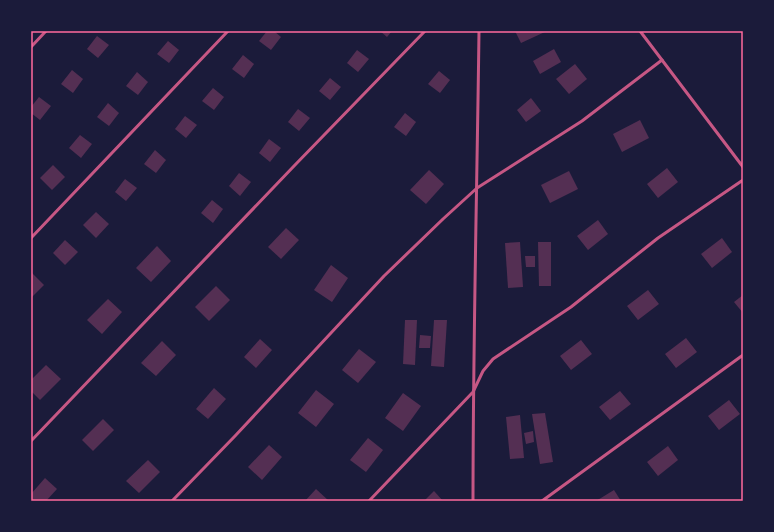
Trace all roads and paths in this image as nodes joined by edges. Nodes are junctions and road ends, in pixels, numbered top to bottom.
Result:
1 (46, 31) edge
2 (228, 31) edge
3 (425, 31) edge
4 (479, 31) edge
5 (640, 31) edge
6 (31, 47) edge
7 (662, 60) junction
8 (743, 167) edge
9 (743, 180) edge
10 (477, 188) junction
11 (31, 238) edge
12 (743, 355) edge
13 (473, 392) junction
14 (31, 441) edge
15 (172, 501) edge
16 (369, 501) edge
17 (473, 501) edge
18 (542, 501) edge

1 - 6 lane
2 - 11 lane
3 - 14 lane
4 - 10 lane
5 - 7 lane
7 - 8 lane
7 - 10 lane
9 - 13 lane
10 - 13 lane
10 - 15 lane
12 - 18 lane
13 - 16 lane
13 - 17 lane

